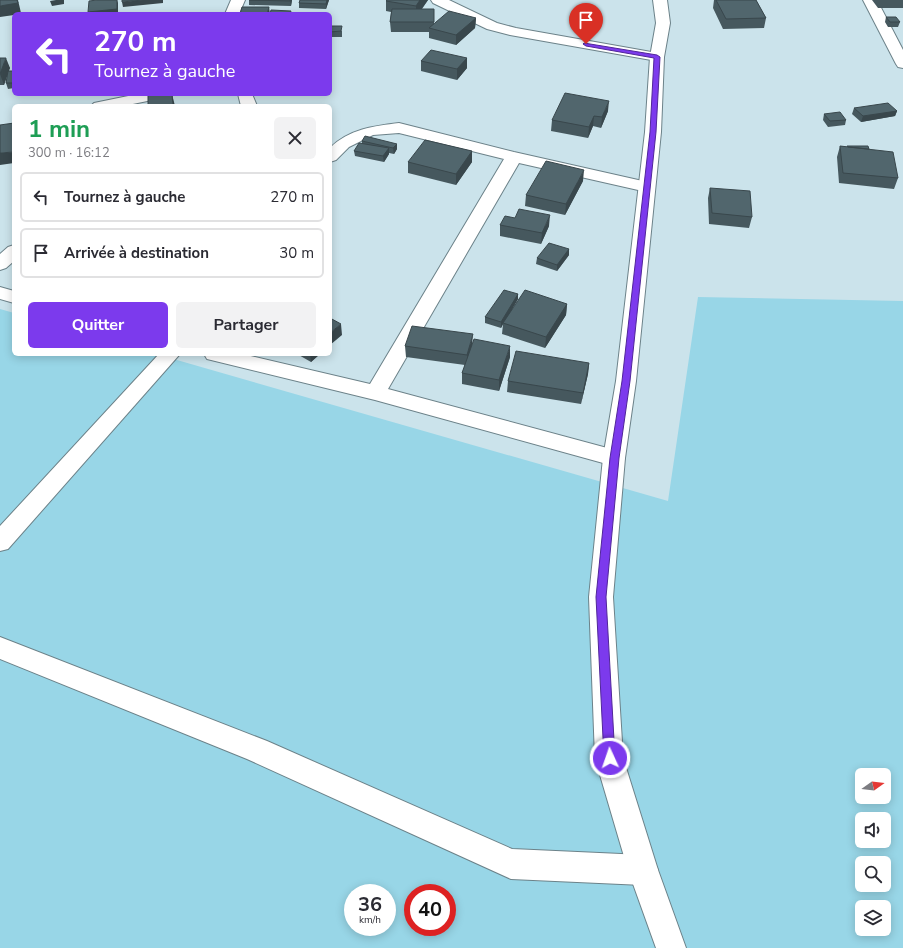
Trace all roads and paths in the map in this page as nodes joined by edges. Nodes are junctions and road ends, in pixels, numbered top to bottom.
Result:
1 (238, 0) edge
2 (438, 0) edge
3 (660, 0) edge
4 (870, 0) edge
5 (233, 12) edge
6 (657, 57) junction
7 (903, 64) edge
8 (152, 96) edge
9 (110, 104) edge
10 (332, 155) edge
11 (514, 157) junction
12 (647, 187) junction
13 (12, 253) edge
14 (0, 264) edge
15 (0, 293) edge
16 (12, 296) edge
17 (168, 356) edge
18 (222, 356) edge
19 (375, 393) junction
20 (614, 458) junction
21 (0, 542) edge
22 (0, 648) edge
23 (643, 870) junction
24 (671, 948) edge

1 - 5 street
2 - 6 street
3 - 6 street
4 - 7 street
6 - 12 street
8 - 9 street
10 - 11 street
11 - 12 street
11 - 19 street
12 - 20 street
13 - 14 street
15 - 16 street
17 - 21 street
18 - 19 street
19 - 20 street
20 - 23 street
22 - 23 street
23 - 24 street

